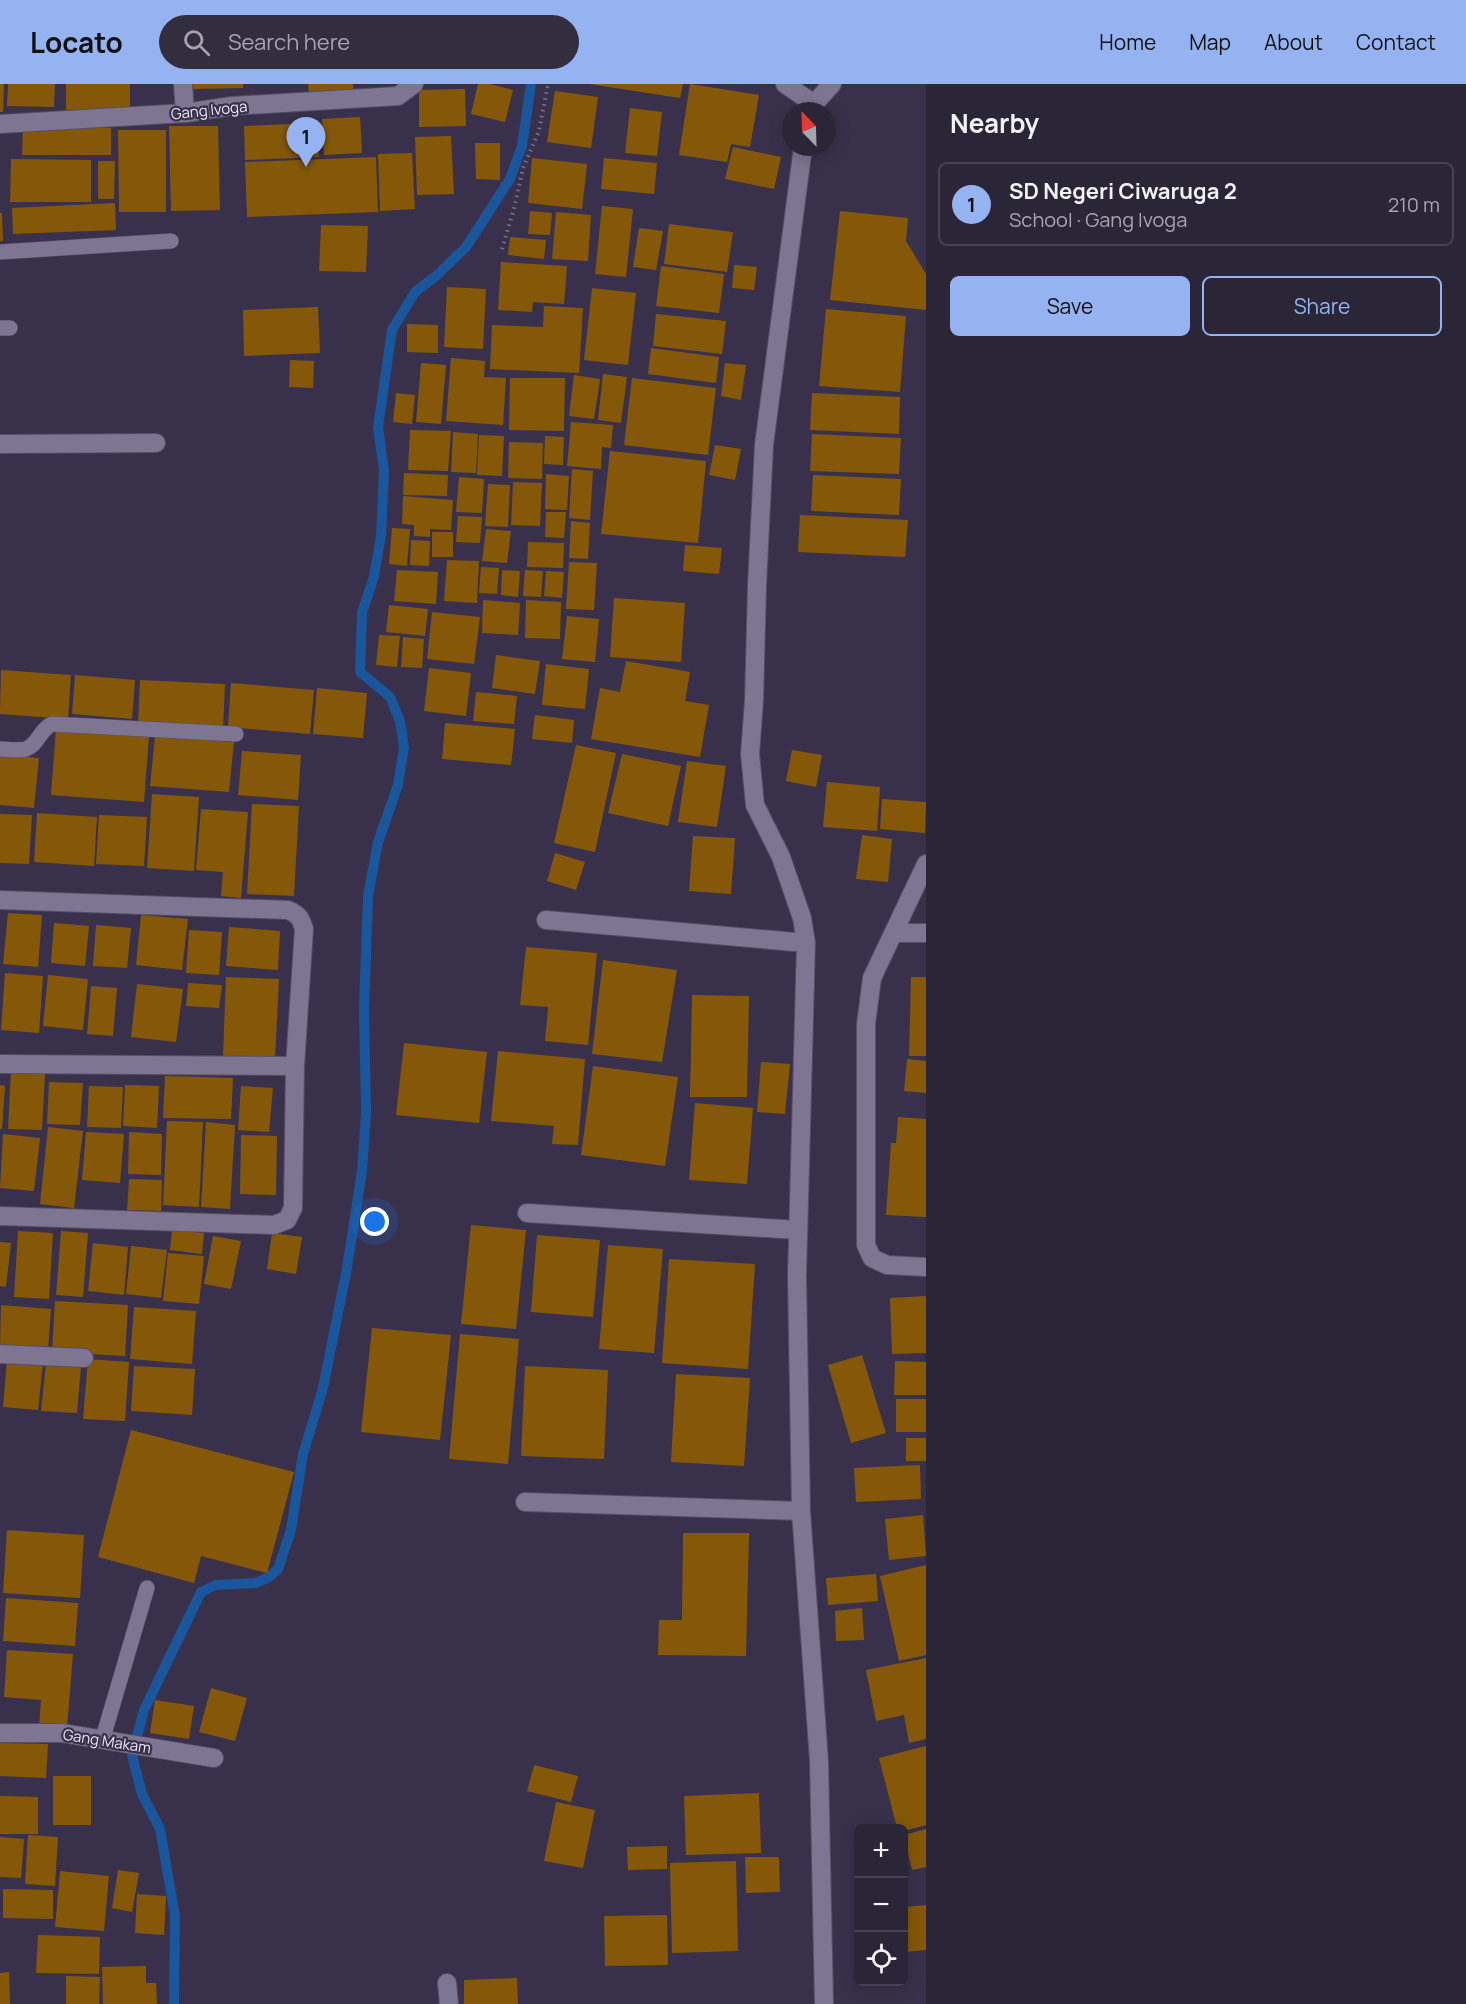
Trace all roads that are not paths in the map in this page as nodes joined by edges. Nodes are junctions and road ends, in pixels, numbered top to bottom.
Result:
1 (183, 84) edge
2 (414, 84) edge
3 (785, 84) edge
4 (832, 84) edge
5 (806, 102) edge
6 (818, 102) edge
7 (185, 113) junction
8 (0, 124) edge
9 (802, 156) edge
10 (171, 241) dead end
11 (0, 252) edge
12 (156, 443) dead end
13 (0, 444) edge
14 (236, 734) dead end
15 (0, 749) edge
16 (926, 864) edge
17 (0, 900) edge
18 (546, 920) dead end
19 (895, 933) junction
20 (926, 933) edge
21 (806, 943) junction
22 (0, 1064) edge
23 (295, 1066) junction
24 (528, 1213) dead end
25 (0, 1216) edge
26 (798, 1230) junction
27 (926, 1267) edge
28 (0, 1354) edge
29 (84, 1358) dead end
30 (525, 1502) dead end
31 (801, 1511) junction
32 (147, 1588) dead end
33 (0, 1733) edge
34 (102, 1741) junction
35 (214, 1758) dead end
36 (447, 1983) dead end
37 (449, 2004) edge
38 (824, 2004) edge

1 - 7 street
2 - 7 street, Gang Ivoga
3 - 5 street
4 - 6 street
7 - 8 street, Gang Ivoga
9 - 21 street
10 - 11 lane
12 - 13 street
14 - 15 lane
16 - 19 street
17 - 23 street
18 - 21 street
19 - 20 street
19 - 27 street
21 - 26 street
22 - 23 street
23 - 25 street
24 - 26 street
26 - 31 street
28 - 29 street
30 - 31 street
31 - 38 street
32 - 34 lane
33 - 34 street, Gang Makam
34 - 35 street, Gang Makam
36 - 37 street

